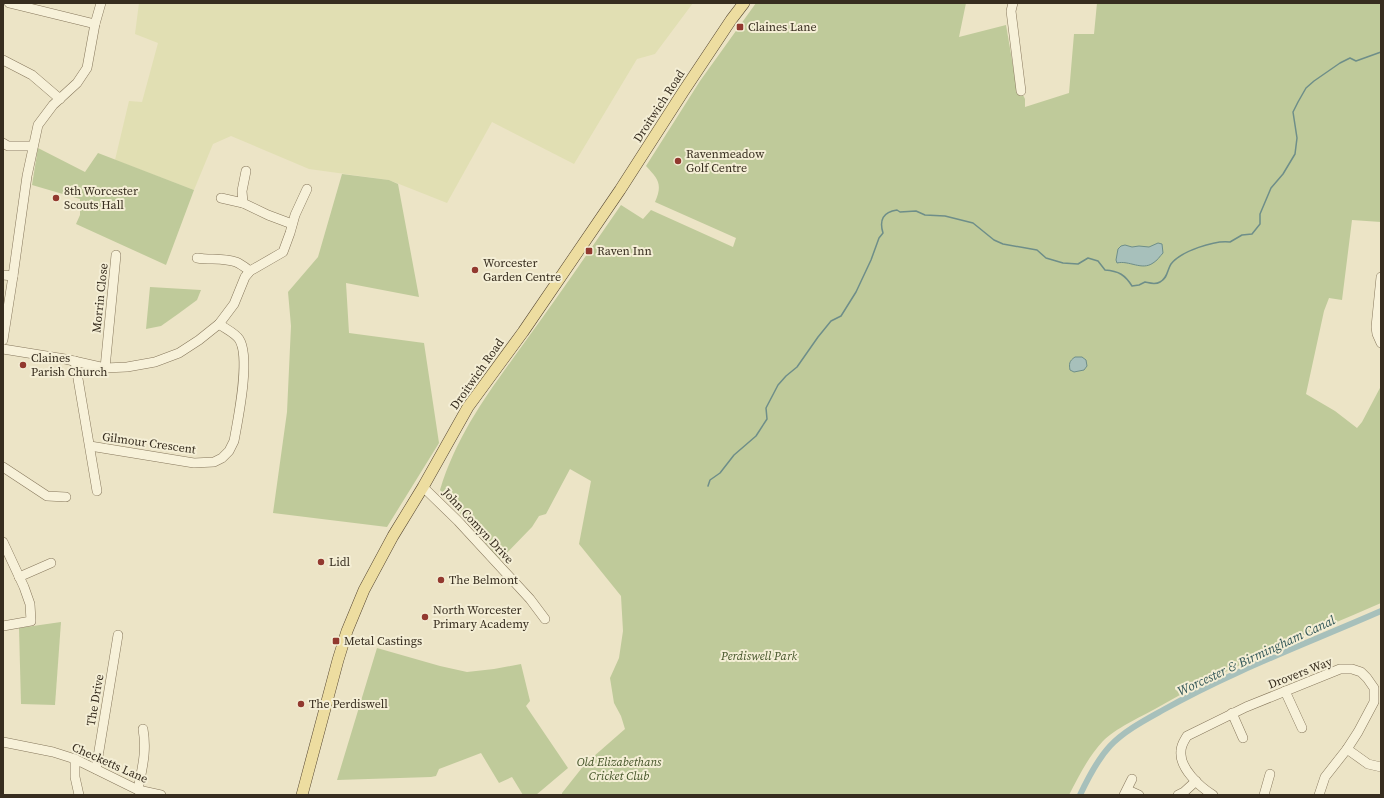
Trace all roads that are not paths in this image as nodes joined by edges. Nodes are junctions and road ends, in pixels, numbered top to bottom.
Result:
1 (9, 3) edge
2 (101, 3) edge
3 (744, 3) edge
4 (1013, 3) edge
5 (95, 24) junction
6 (3, 60) edge
7 (1021, 91) dead end
8 (60, 99) junction
9 (3, 143) edge
10 (33, 146) junction
11 (246, 171) dead end
12 (307, 189) dead end
13 (221, 198) dead end
14 (243, 203) junction
15 (292, 224) junction
16 (116, 255) dead end
17 (202, 256) dead end
18 (250, 271) junction
19 (3, 275) edge
20 (13, 276) junction
21 (1381, 277) edge
22 (220, 324) junction
23 (3, 340) edge
24 (1381, 343) edge
25 (3, 349) edge
26 (75, 361) junction
27 (105, 368) junction
28 (90, 446) junction
29 (3, 467) edge
30 (423, 487) junction
31 (97, 491) dead end
32 (66, 497) dead end
33 (3, 542) edge
34 (51, 563) dead end
35 (19, 577) junction
36 (545, 619) dead end
37 (3, 626) edge
38 (118, 636) dead end
39 (1378, 687) edge
40 (1285, 691) junction
41 (1232, 713) junction
42 (1302, 728) dead end
43 (143, 729) dead end
44 (1243, 738) dead end
45 (3, 742) edge
46 (1347, 749) junction
47 (75, 759) junction
48 (1381, 766) edge
49 (96, 769) junction
50 (1270, 774) dead end
51 (1132, 779) dead end
52 (1196, 781) junction
53 (138, 790) junction
54 (1126, 792) edge
55 (79, 795) edge
56 (161, 795) edge
57 (302, 795) edge
58 (1139, 795) edge
59 (1178, 795) edge
60 (1213, 795) edge
61 (1264, 795) edge
62 (1319, 795) edge

1 - 5 street
2 - 5 street
3 - 30 main road, Droitwich Road
4 - 7 street
5 - 8 street
6 - 8 street
8 - 10 street
9 - 10 street
10 - 20 street
11 - 14 street
12 - 15 street
13 - 14 street
14 - 15 street
15 - 18 street
16 - 27 street, Morrin Close
17 - 18 street
18 - 22 street
19 - 20 street
20 - 23 street
21 - 24 street
22 - 27 street
22 - 28 street, Gilmour Crescent
25 - 26 street
26 - 27 street
26 - 28 street
28 - 31 street
29 - 32 street
30 - 36 street, John Comyn Drive
30 - 57 main road, Droitwich Road
33 - 35 street
34 - 35 street
35 - 37 street
38 - 49 street, The Drive
39 - 40 street, Drovers Way
39 - 46 street, Drovers Way
40 - 41 street, Drovers Way
40 - 42 street
41 - 44 street
41 - 52 street, Drovers Way
43 - 53 street
45 - 47 street, Checketts Lane
46 - 48 street
46 - 62 street, Drovers Way
47 - 49 street, Checketts Lane
47 - 55 street
49 - 53 street, Checketts Lane
50 - 61 street
51 - 54 street
52 - 59 street
52 - 60 street, Drovers Way
53 - 56 street, Checketts Lane
54 - 58 street

